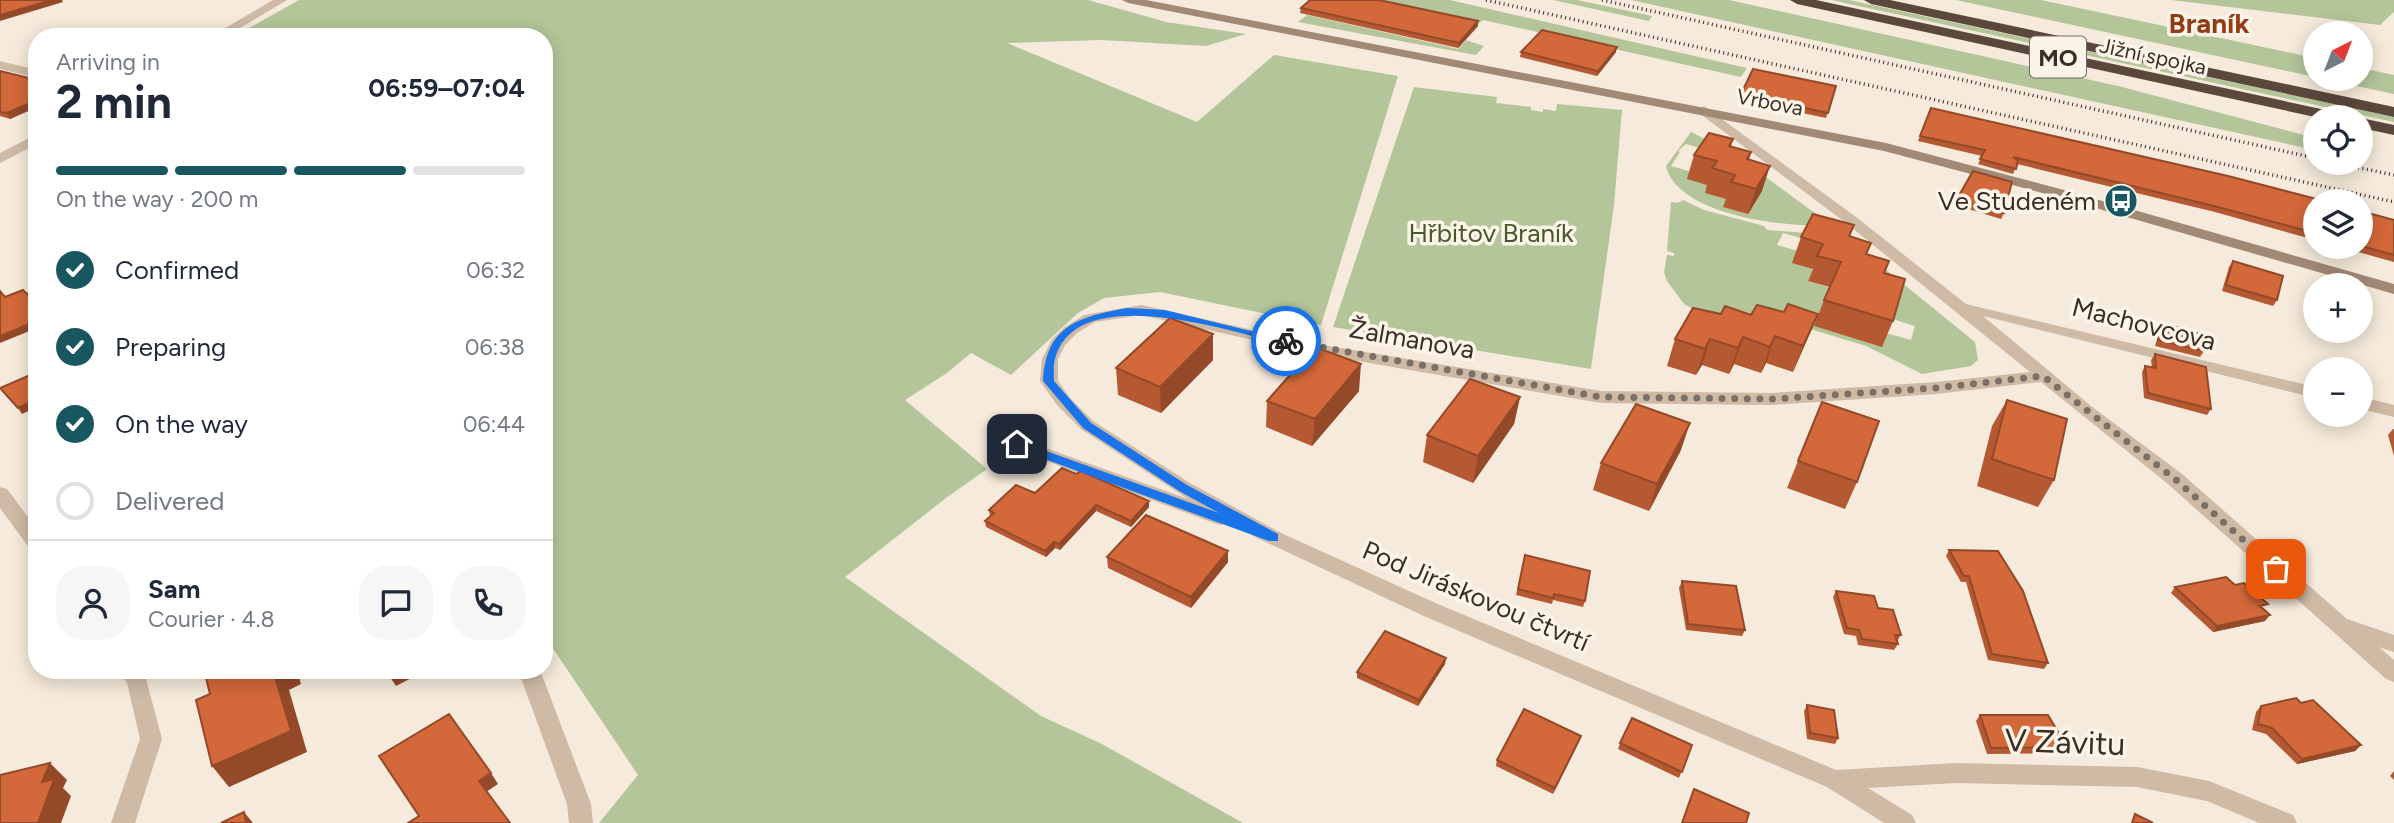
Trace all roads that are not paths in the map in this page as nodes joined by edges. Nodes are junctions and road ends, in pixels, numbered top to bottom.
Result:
1 (281, 0) edge
2 (1128, 0) edge
3 (1797, 0) edge
4 (1871, 0) edge
5 (232, 28) edge
6 (0, 65) edge
7 (28, 72) edge
8 (1704, 110) junction
9 (2303, 110) edge
10 (2394, 112) edge
11 (2373, 126) edge
12 (2394, 130) edge
13 (28, 143) edge
14 (0, 159) edge
15 (2394, 289) edge
16 (1961, 306) junction
17 (2043, 376) junction
18 (2303, 389) edge
19 (2373, 406) edge
20 (2394, 411) edge
21 (1017, 444) dead end
22 (0, 494) edge
23 (28, 532) edge
24 (1274, 537) junction
25 (2337, 623) junction
26 (2394, 644) edge
27 (2394, 673) edge
28 (136, 679) edge
29 (532, 679) edge
30 (1835, 780) junction
31 (122, 823) edge
32 (581, 823) edge
33 (1904, 823) edge
34 (2285, 823) edge

1 - 5 street
2 - 8 main road, Vrbova
3 - 9 highway, Jižní spojka / MO
4 - 10 highway, Jižní spojka / MO
6 - 7 street
8 - 15 main road, Vrbova
8 - 16 street
11 - 12 highway
13 - 14 street
16 - 17 street
16 - 18 street, Machovcova
17 - 24 street, Žalmanova
17 - 25 street
19 - 20 street
21 - 24 street, Pod Jiráskovou čtvrtí
22 - 23 street
24 - 30 street, Pod Jiráskovou čtvrtí
25 - 26 street
25 - 27 street
28 - 31 street
29 - 32 street
30 - 33 street, Pod Jiráskovou čtvrtí
30 - 34 street, V Závitu

